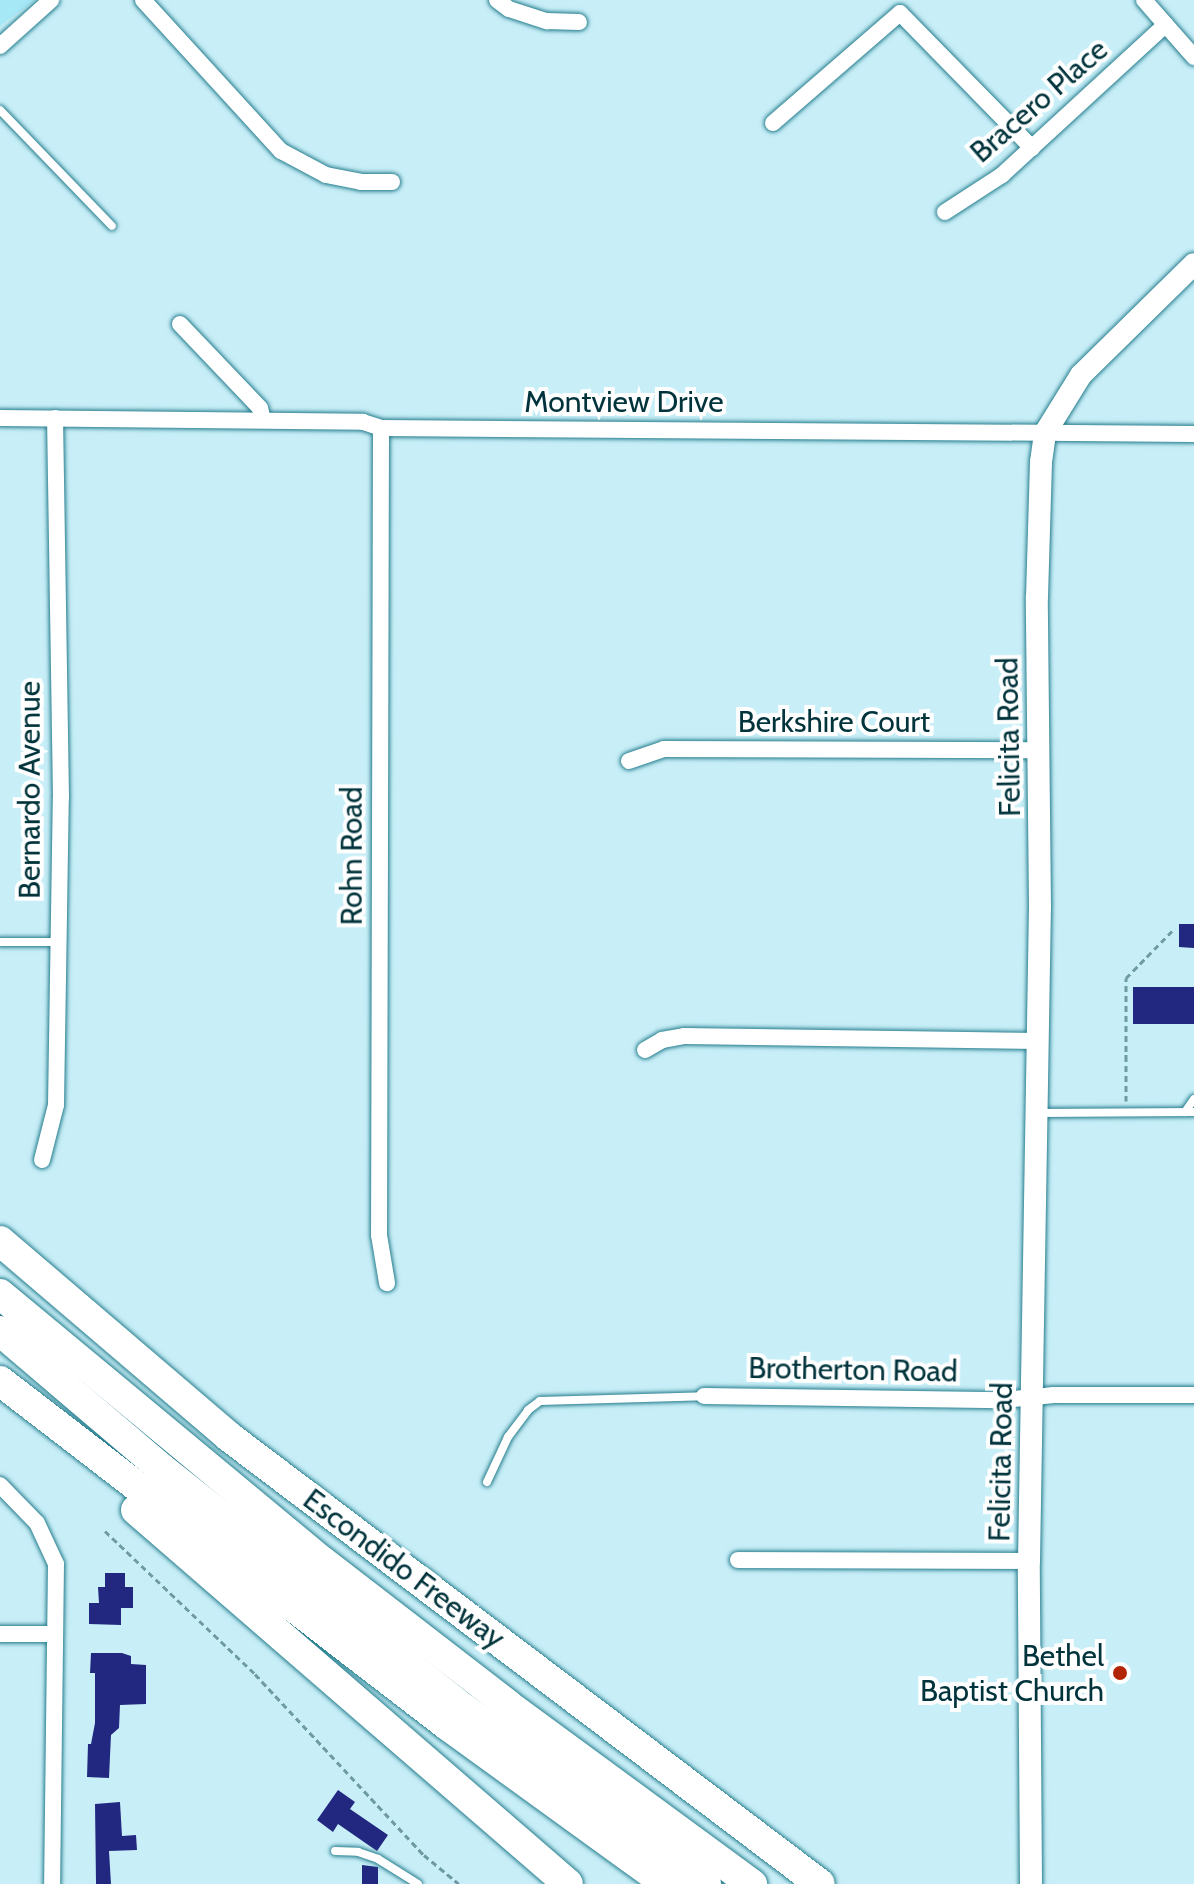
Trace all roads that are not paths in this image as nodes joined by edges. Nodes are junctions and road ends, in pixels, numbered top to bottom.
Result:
1 (51, 0) edge
2 (143, 0) edge
3 (497, 0) edge
4 (1144, 0) edge
5 (579, 22) dead end
6 (1165, 25) junction
7 (0, 46) edge
8 (1194, 57) edge
9 (0, 110) edge
10 (773, 123) dead end
11 (1032, 148) junction
12 (392, 182) dead end
13 (945, 212) dead end
14 (112, 226) dead end
15 (1194, 264) edge
16 (180, 324) dead end
17 (0, 418) edge
18 (55, 418) junction
19 (263, 420) junction
20 (381, 428) junction
21 (1045, 433) junction
22 (1194, 434) edge
23 (1041, 750) junction
24 (629, 761) dead end
25 (0, 942) edge
26 (58, 942) junction
27 (1037, 1041) junction
28 (645, 1050) dead end
29 (1194, 1099) edge
30 (1189, 1112) edge
31 (1036, 1113) junction
32 (42, 1160) dead end
33 (0, 1241) edge
34 (387, 1283) dead end
35 (0, 1294) edge
36 (0, 1331) edge
37 (1, 1381) edge
38 (1194, 1395) edge
39 (704, 1396) joint
40 (1033, 1397) junction
41 (487, 1482) dead end
42 (0, 1485) edge
43 (738, 1560) dead end
44 (1029, 1561) junction
45 (0, 1634) edge
46 (54, 1634) junction
47 (335, 1851) dead end
48 (52, 1884) edge
49 (418, 1884) edge
50 (568, 1884) edge
51 (667, 1884) edge
52 (706, 1884) edge
53 (752, 1884) edge
54 (820, 1884) edge
55 (1031, 1884) edge

1 - 7 street
2 - 12 street
3 - 5 street
4 - 6 street
6 - 8 street
6 - 11 street, Bracero Place
9 - 14 lane
10 - 11 street
11 - 13 street, Bracero Place
15 - 21 main road
16 - 19 street
17 - 18 street, Montview Drive
18 - 19 street, Montview Drive
18 - 26 street, Bernardo Avenue
19 - 20 street, Montview Drive
20 - 21 street, Montview Drive
20 - 34 street, Rohn Road
21 - 22 street, Montview Drive
21 - 23 main road, Felicita Road
23 - 24 street, Berkshire Court
23 - 27 main road, Felicita Road
25 - 26 lane
26 - 32 street, Bernardo Avenue
27 - 28 street
27 - 31 main road, Felicita Road
29 - 30 lane
30 - 31 lane
31 - 40 main road, Felicita Road
33 - 54 highway, Escondido Freeway
35 - 53 highway
36 - 52 highway
37 - 50 highway
37 - 51 highway
38 - 40 street, Brotherton Road
39 - 40 street, Brotherton Road
39 - 41 lane
40 - 44 main road, Felicita Road
42 - 46 street
43 - 44 street
44 - 55 main road, Felicita Road
45 - 46 street
46 - 48 street
47 - 49 lane

